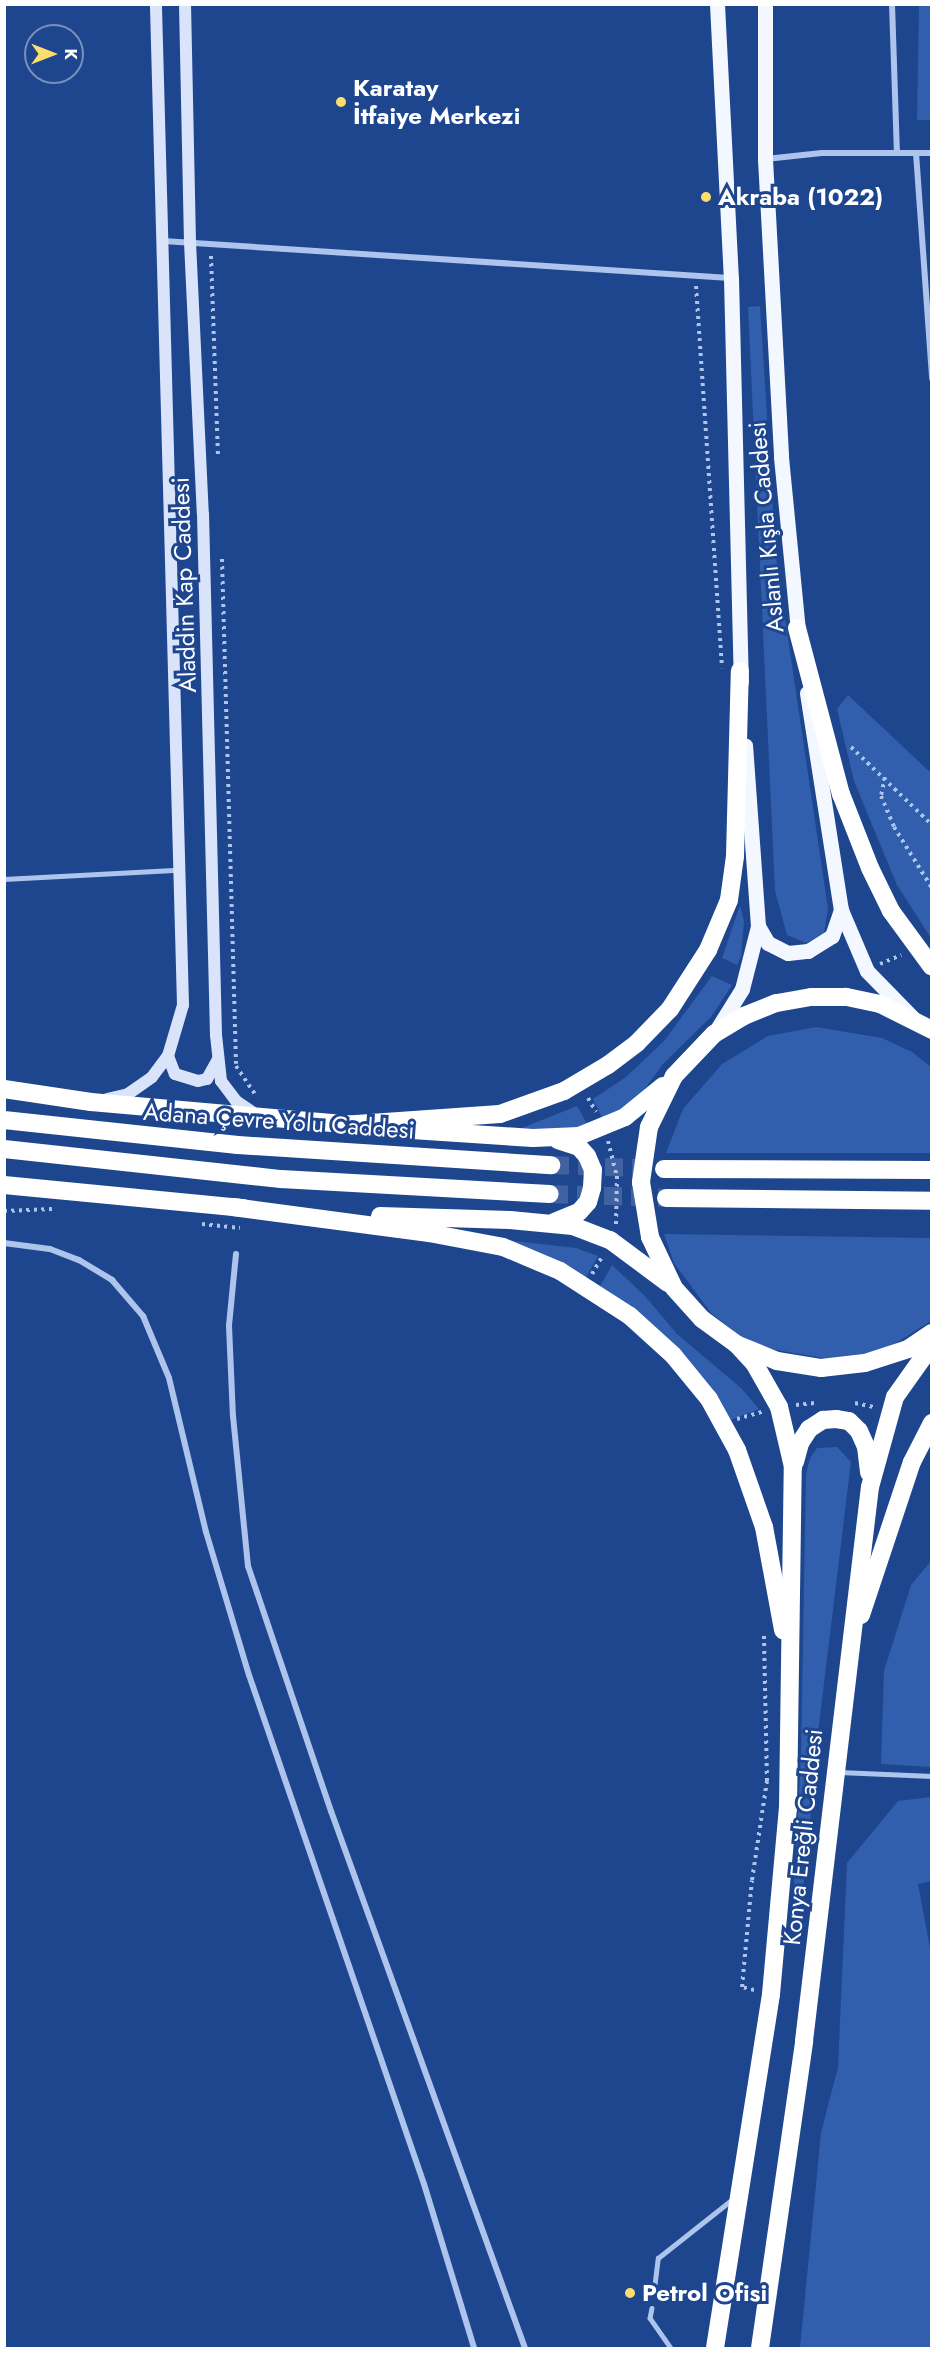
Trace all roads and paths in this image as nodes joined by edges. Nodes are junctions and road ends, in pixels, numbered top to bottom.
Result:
1 (156, 4) edge
2 (185, 4) edge
3 (767, 4) edge
4 (892, 4) edge
5 (718, 9) edge
6 (897, 153) junction
7 (916, 153) junction
8 (932, 153) edge
9 (765, 159) junction
10 (163, 241) junction
11 (190, 242) junction
12 (213, 270) dead end
13 (696, 276) junction
14 (730, 278) junction
15 (932, 378) edge
16 (218, 458) dead end
17 (221, 549) dead end
18 (797, 628) junction
19 (740, 671) junction
20 (722, 675) dead end
21 (851, 747) dead end
22 (885, 777) junction
23 (932, 825) edge
24 (178, 870) junction
25 (4, 879) edge
26 (932, 888) edge
27 (841, 910) junction
28 (758, 926) junction
29 (917, 948) junction
30 (932, 967) edge
31 (867, 971) junction
32 (913, 1018) junction
33 (932, 1030) edge
34 (714, 1034) junction
35 (168, 1056) junction
36 (218, 1058) junction
37 (674, 1076) junction
38 (4, 1089) edge
39 (262, 1099) dead end
40 (91, 1102) junction
41 (4, 1120) edge
42 (288, 1121) junction
43 (342, 1125) junction
44 (552, 1138) junction
45 (609, 1144) dead end
46 (4, 1149) edge
47 (551, 1164) tunnel mouth
48 (664, 1168) tunnel mouth
49 (932, 1170) edge
50 (4, 1185) edge
51 (550, 1194) tunnel mouth
52 (666, 1198) tunnel mouth
53 (932, 1201) edge
54 (233, 1207) junction
55 (56, 1209) dead end
56 (4, 1211) edge
57 (192, 1223) dead end
58 (552, 1223) junction
59 (249, 1229) dead end
60 (610, 1240) junction
61 (4, 1243) edge
62 (236, 1254) dead end
63 (674, 1288) junction
64 (932, 1333) edge
65 (736, 1344) junction
66 (932, 1345) edge
67 (822, 1402) dead end
68 (851, 1402) dead end
69 (779, 1407) junction
70 (890, 1411) junction
71 (723, 1423) junction
72 (932, 1423) edge
73 (793, 1467) junction
74 (870, 1486) junction
75 (764, 1632) dead end
76 (849, 1650) junction
77 (790, 1680) junction
78 (833, 1772) junction
79 (932, 1776) edge
80 (771, 1994) junction
81 (740, 2192) junction
82 (654, 2289) dead end
83 (652, 2308) dead end
84 (474, 2349) edge
85 (525, 2349) edge
86 (671, 2349) edge
87 (716, 2349) edge
88 (760, 2349) edge

1 - 10 street, Aladdin Kap Caddesi
2 - 11 street, Aladdin Kap Caddesi
3 - 9 main road, Aslanlı Kışla Caddesi
4 - 6 street
5 - 14 main road, Aslanlı Kışla Caddesi
6 - 7 street
6 - 9 street
7 - 8 street
7 - 15 street
9 - 18 main road, Aslanlı Kışla Caddesi
10 - 11 street
10 - 24 street, Aladdin Kap Caddesi
11 - 13 street
11 - 36 street, Aladdin Kap Caddesi
12 - 16 path
13 - 14 street
13 - 20 path
14 - 19 main road, Aslanlı Kışla Caddesi
17 - 39 path
18 - 27 main road, Aslanlı Kışla Caddesi
18 - 29 highway
19 - 28 main road, Aslanlı Kışla Caddesi
19 - 43 highway
21 - 22 path
22 - 23 path
22 - 26 path
24 - 25 lane
24 - 35 street, Aladdin Kap Caddesi
27 - 28 main road
27 - 31 main road, Aslanlı Kışla Caddesi
28 - 34 main road, Aslanlı Kışla Caddesi
29 - 30 highway
29 - 31 path
31 - 32 main road, Aslanlı Kışla Caddesi
32 - 33 highway
32 - 34 highway
34 - 37 highway
35 - 36 street
35 - 40 street
36 - 42 street, Aladdin Kap Caddesi
37 - 44 highway
37 - 63 highway
38 - 40 highway
40 - 42 highway
41 - 47 highway, Adana Çevre Yolu Caddesi
42 - 43 highway
43 - 44 highway
44 - 58 highway
45 - 60 path
46 - 51 highway
48 - 49 highway
50 - 54 highway
52 - 53 highway
54 - 58 highway
54 - 71 highway
55 - 56 path
57 - 59 path
58 - 60 highway
60 - 63 highway
61 - 84 street
62 - 85 street
63 - 65 highway
64 - 65 highway
65 - 69 highway, Konya Ereğli Caddesi
66 - 70 highway, Konya Ereğli Caddesi
67 - 69 path
68 - 70 path
69 - 71 path
69 - 73 highway, Konya Ereğli Caddesi
70 - 74 highway, Konya Ereğli Caddesi
71 - 77 highway
72 - 76 highway
73 - 74 highway
73 - 77 highway, Konya Ereğli Caddesi
74 - 76 highway, Konya Ereğli Caddesi
75 - 80 path
76 - 78 highway, Konya Ereğli Caddesi
77 - 80 highway, Konya Ereğli Caddesi
78 - 79 lane
78 - 88 highway, Konya Ereğli Caddesi
80 - 81 highway, Konya Ereğli Caddesi
81 - 82 lane
81 - 87 highway, Konya Ereğli Caddesi
83 - 86 lane

